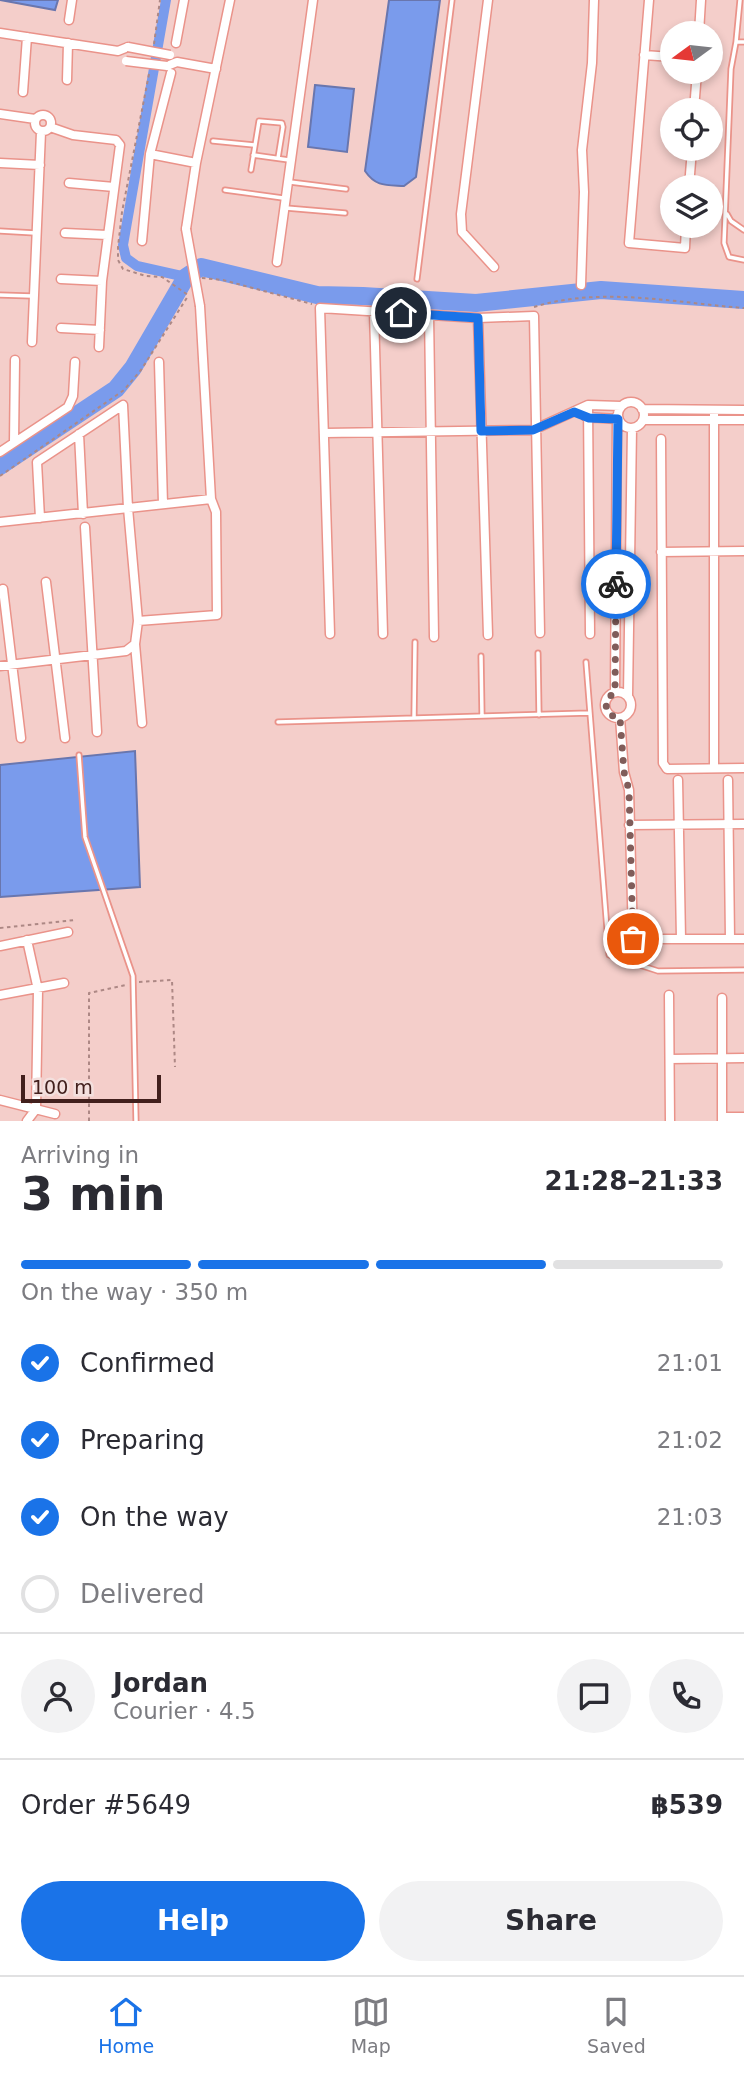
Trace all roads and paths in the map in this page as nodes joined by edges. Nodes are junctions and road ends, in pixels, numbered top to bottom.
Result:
1 (72, 0) edge
2 (160, 0) edge
3 (184, 0) edge
4 (230, 0) edge
5 (313, 0) edge
6 (452, 0) edge
7 (488, 0) edge
8 (594, 0) edge
9 (649, 0) edge
10 (701, 0) edge
11 (740, 0) edge
12 (69, 20) dead end
13 (700, 21) edge
14 (0, 33) edge
15 (27, 37) junction
16 (736, 42) junction
17 (744, 42) edge
18 (68, 43) junction
19 (176, 43) dead end
20 (153, 48) dead end
21 (118, 51) junction
22 (644, 55) junction
23 (660, 56) edge
24 (174, 59) junction
25 (216, 69) junction
26 (169, 70) junction
27 (149, 73) dead end
28 (67, 80) dead end
29 (23, 92) dead end
30 (0, 114) edge
31 (35, 120) junction
32 (50, 127) junction
33 (41, 132) junction
34 (213, 141) dead end
35 (254, 145) junction
36 (150, 154) junction
37 (253, 155) junction
38 (278, 158) junction
39 (291, 160) junction
40 (0, 163) edge
41 (196, 163) junction
42 (40, 165) junction
43 (251, 170) dead end
44 (288, 182) junction
45 (69, 183) dead end
46 (114, 187) junction
47 (346, 189) dead end
48 (225, 190) dead end
49 (285, 203) junction
50 (726, 212) junction
51 (345, 213) dead end
52 (744, 230) edge
53 (0, 231) edge
54 (37, 233) junction
55 (65, 233) dead end
56 (107, 235) junction
57 (685, 238) edge
58 (142, 241) dead end
59 (744, 260) edge
60 (277, 262) dead end
61 (494, 267) dead end
62 (61, 279) dead end
63 (417, 279) dead end
64 (102, 281) junction
65 (197, 281) dead end
66 (582, 285) dead end
67 (0, 295) edge
68 (34, 296) junction
69 (313, 304) dead end
70 (532, 307) dead end
71 (744, 307) edge
72 (374, 312) junction
73 (429, 315) junction
74 (478, 318) junction
75 (61, 328) dead end
76 (100, 330) junction
77 (33, 342) dead end
78 (99, 347) dead end
79 (15, 360) dead end
80 (75, 362) dead end
81 (159, 362) dead end
82 (588, 405) junction
83 (621, 406) junction
84 (642, 409) junction
85 (714, 410) junction
86 (744, 410) edge
87 (574, 412) junction
88 (618, 417) junction
89 (589, 418) junction
90 (643, 420) junction
91 (715, 420) junction
92 (744, 420) edge
93 (632, 428) junction
94 (535, 429) junction
95 (431, 431) junction
96 (481, 431) junction
97 (377, 432) junction
98 (325, 433) junction
99 (79, 434) junction
100 (661, 439) dead end
101 (14, 442) junction
102 (0, 452) edge
103 (0, 476) edge
104 (211, 499) junction
105 (163, 504) junction
106 (128, 508) junction
107 (83, 514) junction
108 (40, 518) junction
109 (0, 522) edge
110 (85, 527) dead end
111 (616, 550) junction
112 (630, 551) junction
113 (744, 551) edge
114 (661, 552) junction
115 (713, 552) junction
116 (46, 582) dead end
117 (3, 589) dead end
118 (138, 621) junction
119 (540, 633) dead end
120 (330, 634) dead end
121 (383, 634) dead end
122 (590, 634) dead end
123 (488, 635) dead end
124 (434, 637) dead end
125 (415, 642) dead end
126 (135, 644) junction
127 (538, 653) dead end
128 (94, 655) junction
129 (481, 656) dead end
130 (56, 659) junction
131 (586, 662) dead end
132 (12, 665) junction
133 (0, 666) edge
134 (615, 692) junction
135 (628, 696) junction
136 (589, 713) junction
137 (540, 715) junction
138 (482, 716) junction
139 (414, 718) junction
140 (620, 718) junction
141 (278, 722) dead end
142 (142, 723) dead end
143 (97, 732) dead end
144 (21, 738) dead end
145 (65, 738) dead end
146 (79, 755) dead end
147 (714, 768) junction
148 (744, 768) edge
149 (677, 780) dead end
150 (728, 780) dead end
151 (728, 824) junction
152 (744, 824) edge
153 (629, 825) junction
154 (678, 825) junction
155 (75, 920) dead end
156 (0, 928) edge
157 (68, 932) dead end
158 (681, 939) junction
159 (730, 939) junction
160 (744, 939) edge
161 (27, 940) junction
162 (0, 946) edge
163 (744, 970) edge
164 (64, 983) dead end
165 (133, 983) junction
166 (37, 988) junction
167 (0, 995) edge
168 (669, 995) dead end
169 (722, 998) dead end
170 (722, 1058) junction
171 (744, 1058) edge
172 (670, 1059) junction
173 (175, 1067) dead end
174 (0, 1100) edge
175 (36, 1109) junction
176 (55, 1114) dead end
177 (744, 1117) edge
178 (722, 1119) edge
179 (27, 1121) edge
180 (89, 1121) edge
181 (136, 1121) edge
182 (670, 1121) edge

1 - 12 street
2 - 20 path
3 - 19 street
4 - 25 street
5 - 39 street
6 - 63 lane
7 - 61 street
8 - 66 street
9 - 22 street
10 - 13 street
11 - 16 lane
14 - 15 street
15 - 18 street
15 - 29 street
16 - 17 lane
16 - 50 lane
18 - 21 street
18 - 28 street
21 - 24 street, bridge
21 - 26 street, bridge
22 - 23 street
22 - 57 street
24 - 25 street
24 - 26 street
25 - 41 street
26 - 36 street
27 - 103 path
30 - 31 street
31 - 32 street
31 - 33 street
32 - 33 street
32 - 46 street
33 - 42 street
34 - 35 lane
35 - 37 lane
35 - 38 lane
36 - 41 street
36 - 58 street
37 - 38 lane
37 - 43 lane
38 - 39 lane
39 - 44 street
40 - 42 street
41 - 104 street, bridge
42 - 54 street
44 - 47 lane
44 - 49 street
45 - 46 street
46 - 56 street
48 - 49 lane
49 - 51 lane
49 - 60 street
50 - 52 lane
50 - 59 lane
53 - 54 lane
54 - 68 street
55 - 56 street
56 - 64 street
62 - 64 street
64 - 76 street
65 - 69 path
67 - 68 lane
68 - 77 street
70 - 71 path
72 - 73 street
72 - 97 street
72 - 98 street
73 - 74 street
73 - 95 street
74 - 94 street
74 - 96 street
75 - 76 street
76 - 78 street
79 - 101 street
80 - 101 street
81 - 105 street
82 - 83 street
82 - 87 street
82 - 89 street
83 - 84 street
83 - 88 street
84 - 85 street
84 - 90 street
85 - 86 street
85 - 91 street
87 - 89 street
87 - 94 street
88 - 89 street
88 - 93 street
88 - 111 street
89 - 122 street
90 - 91 street
90 - 93 street
91 - 92 street
91 - 115 street
93 - 112 street
94 - 96 street
94 - 119 street
95 - 96 street
95 - 97 street
95 - 124 street
96 - 123 street
97 - 98 street
97 - 121 street
98 - 120 street
99 - 106 street
99 - 107 street
99 - 108 street
100 - 114 street
101 - 102 street
104 - 105 street
104 - 118 street
105 - 106 street
106 - 107 street
106 - 118 street
107 - 108 street
108 - 109 street
110 - 128 street
111 - 112 street
111 - 134 street
112 - 135 street
113 - 115 street
114 - 115 street
114 - 147 street
115 - 147 street
116 - 130 street
117 - 132 street
118 - 126 street
125 - 139 lane
126 - 128 street
126 - 142 street
127 - 137 lane
128 - 130 street
128 - 143 street
129 - 138 lane
130 - 132 street
130 - 145 street
131 - 136 lane
132 - 133 street
132 - 144 street
134 - 135 street
134 - 140 street
135 - 140 street
136 - 137 lane
136 - 163 lane
137 - 138 lane
138 - 139 lane
139 - 141 lane
140 - 153 street
146 - 165 lane
147 - 148 street
149 - 154 street
150 - 151 street
151 - 152 street
151 - 154 street
151 - 159 street
153 - 154 street
153 - 158 street
154 - 158 street
155 - 156 path
157 - 161 street
158 - 159 street
159 - 160 street
161 - 162 street
161 - 166 street
164 - 166 street
165 - 173 path
165 - 180 path
165 - 181 lane
166 - 167 street
166 - 175 street
168 - 172 street
169 - 170 street
170 - 171 street
170 - 172 street
170 - 178 street
172 - 182 street
174 - 175 street
175 - 176 street
175 - 179 street
177 - 178 street

